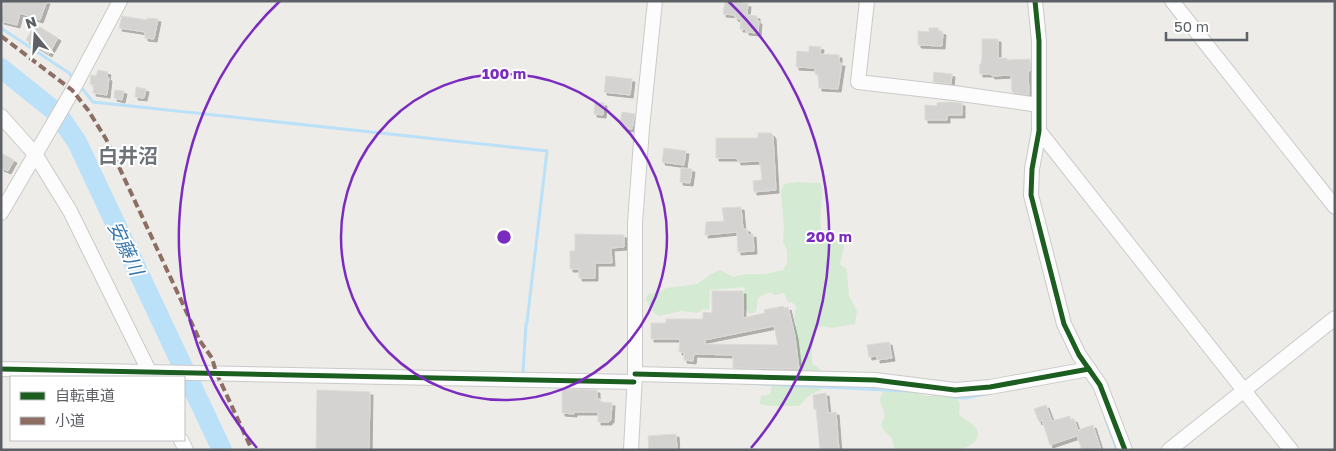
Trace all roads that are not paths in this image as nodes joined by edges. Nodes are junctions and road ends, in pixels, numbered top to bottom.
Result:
1 (120, 1) edge
2 (655, 1) edge
3 (867, 1) edge
4 (1035, 1) edge
5 (1172, 1) edge
6 (1039, 105) junction
7 (1, 116) edge
8 (1038, 131) junction
9 (35, 154) junction
10 (1335, 207) edge
11 (1, 213) edge
12 (1335, 318) edge
13 (1, 369) edge
14 (1089, 369) junction
15 (151, 374) edge
16 (634, 378) junction
17 (1244, 390) junction
18 (631, 450) edge
19 (1125, 450) edge
20 (1169, 450) edge
21 (1291, 450) edge

1 - 9 street
2 - 16 street
3 - 6 street
4 - 6 street
5 - 10 street
6 - 8 street
7 - 9 street
8 - 14 street
8 - 17 street
9 - 11 street
9 - 15 street
12 - 17 street
13 - 15 street
14 - 16 street
14 - 19 street
15 - 16 street
16 - 18 street
17 - 20 street
17 - 21 street

